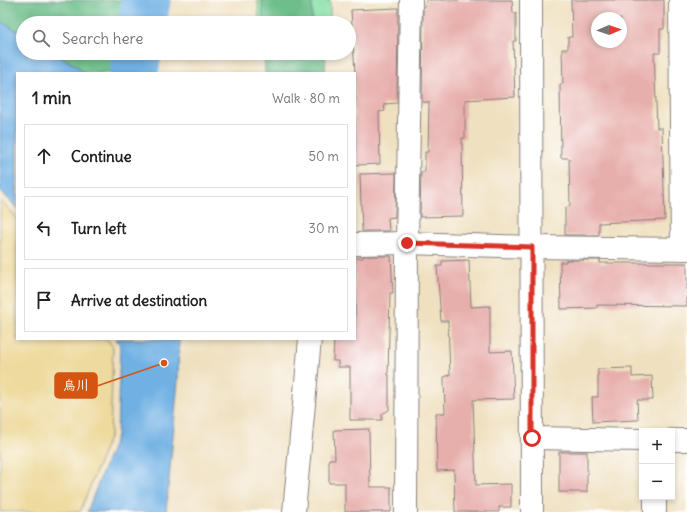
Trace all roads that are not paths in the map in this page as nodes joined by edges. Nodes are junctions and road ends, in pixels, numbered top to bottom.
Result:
1 (411, 0) edge
2 (531, 0) edge
3 (680, 0) edge
4 (407, 243) junction
5 (356, 244) edge
6 (532, 247) junction
7 (685, 249) edge
8 (310, 340) edge
9 (532, 438) junction
10 (639, 440) edge
11 (675, 440) edge
12 (687, 440) edge
13 (294, 512) edge
14 (406, 512) edge
15 (532, 512) edge

1 - 4 street
2 - 6 street
3 - 7 street
4 - 5 street
4 - 6 street
4 - 14 street
6 - 7 street
6 - 9 street
8 - 13 street
9 - 10 street
9 - 15 street
11 - 12 street

